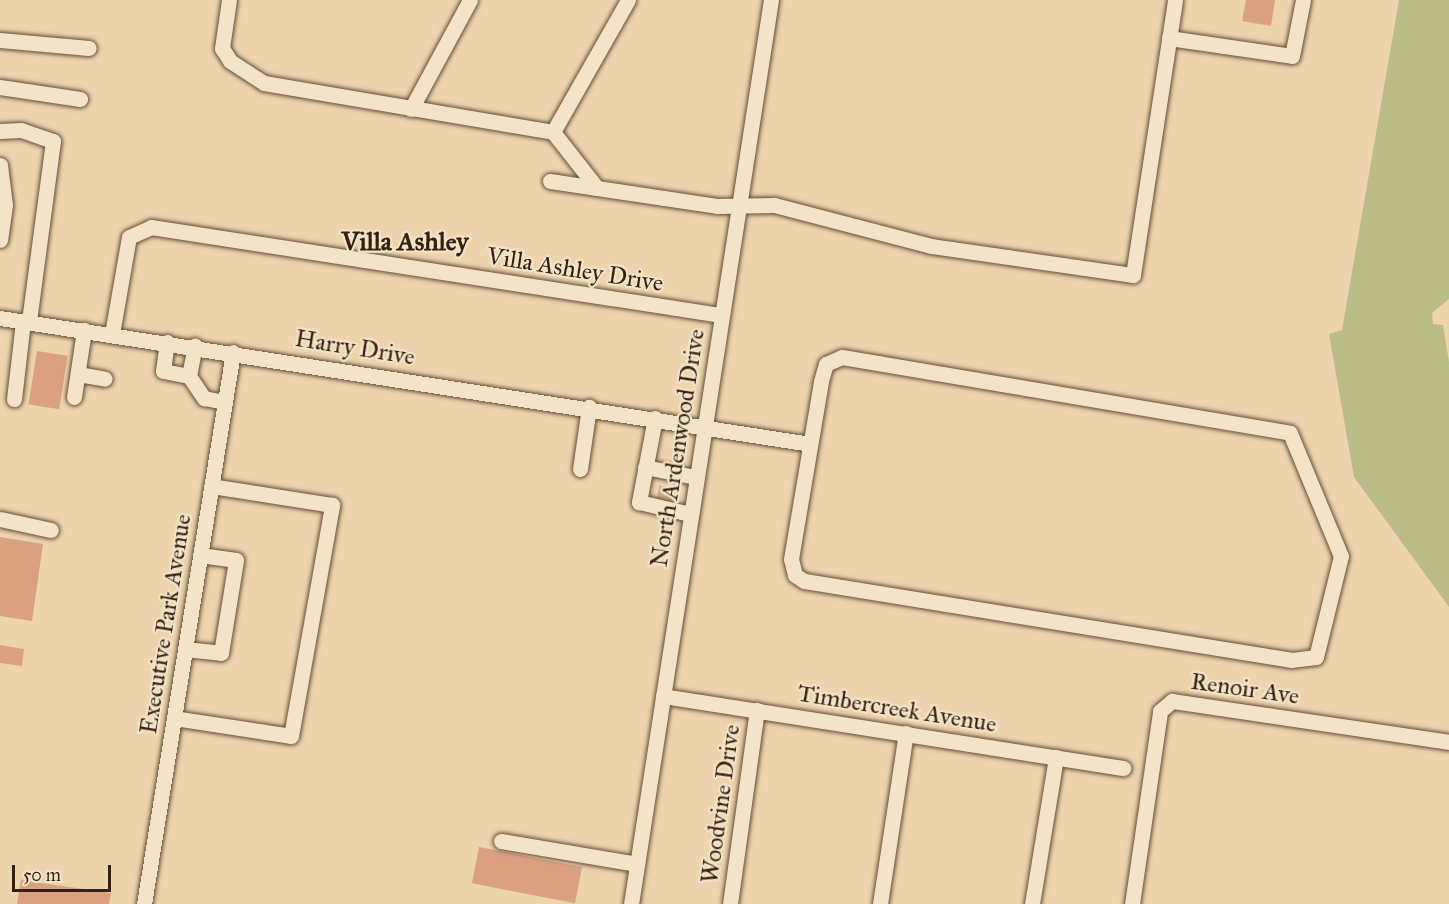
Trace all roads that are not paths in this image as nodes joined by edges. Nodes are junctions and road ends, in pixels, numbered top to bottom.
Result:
1 (229, 0) edge
2 (470, 0) edge
3 (628, 0) edge
4 (771, 0) edge
5 (1175, 0) edge
6 (1303, 0) edge
7 (1169, 38) junction
8 (0, 40) edge
9 (89, 48) dead end
10 (0, 87) edge
11 (80, 99) dead end
12 (411, 109) junction
13 (0, 131) edge
14 (553, 132) junction
15 (0, 165) edge
16 (550, 182) dead end
17 (597, 189) junction
18 (738, 205) junction
19 (0, 240) edge
20 (721, 315) junction
21 (0, 318) edge
22 (26, 322) junction
23 (84, 330) junction
24 (112, 334) junction
25 (167, 342) junction
26 (195, 346) junction
27 (233, 352) junction
28 (78, 374) junction
29 (189, 376) junction
30 (105, 379) dead end
31 (74, 397) dead end
32 (14, 399) dead end
33 (225, 402) junction
34 (589, 407) junction
35 (655, 418) junction
36 (703, 426) junction
37 (810, 444) junction
38 (645, 467) junction
39 (580, 469) dead end
40 (695, 477) junction
41 (211, 486) junction
42 (690, 514) junction
43 (0, 519) edge
44 (51, 530) dead end
45 (200, 555) junction
46 (185, 649) junction
47 (663, 696) junction
48 (757, 710) junction
49 (174, 718) junction
50 (906, 733) junction
51 (1449, 742) edge
52 (1056, 757) junction
53 (1124, 768) dead end
54 (501, 841) dead end
55 (637, 864) junction
56 (144, 904) edge
57 (631, 904) edge
58 (730, 904) edge
59 (880, 904) edge
60 (1032, 904) edge
61 (1132, 904) edge

1 - 12 street
2 - 12 street
3 - 14 street
4 - 18 street, North Ardenwood Drive
5 - 7 street
6 - 7 street
7 - 18 street
8 - 9 street
10 - 11 street
12 - 14 street
13 - 22 street
14 - 17 street
15 - 19 street
16 - 17 street
17 - 18 street
18 - 20 street, North Ardenwood Drive
20 - 24 street, Villa Ashley Drive
20 - 36 street, North Ardenwood Drive
21 - 22 street, Harry Drive
22 - 23 street, Harry Drive
22 - 32 street
23 - 24 street, Harry Drive
23 - 28 street
24 - 25 street, Harry Drive
25 - 26 street, Harry Drive
25 - 29 street
26 - 27 street, Harry Drive
26 - 29 street
27 - 33 street, Executive Park Avenue
27 - 34 street, Harry Drive
28 - 30 street
28 - 31 street
29 - 33 street
33 - 41 street, Executive Park Avenue
34 - 35 street, Harry Drive
34 - 39 street
35 - 36 street, Harry Drive
35 - 38 street
36 - 37 street, Harry Drive
36 - 40 street, North Ardenwood Drive
37 - 37 street
38 - 40 street
38 - 42 street
40 - 42 street, North Ardenwood Drive
41 - 45 street, Executive Park Avenue
41 - 49 street
42 - 47 street, North Ardenwood Drive
43 - 44 street
45 - 46 street, Executive Park Avenue
45 - 46 street
46 - 49 street, Executive Park Avenue
47 - 48 street, Timbercreek Avenue
47 - 55 street, North Ardenwood Drive
48 - 50 street, Timbercreek Avenue
48 - 58 street, Woodvine Drive
49 - 56 street, Executive Park Avenue
50 - 52 street, Timbercreek Avenue
50 - 59 street
51 - 61 street, Renoir Ave
52 - 53 street, Timbercreek Avenue
52 - 60 street
54 - 55 street
55 - 57 street, North Ardenwood Drive

